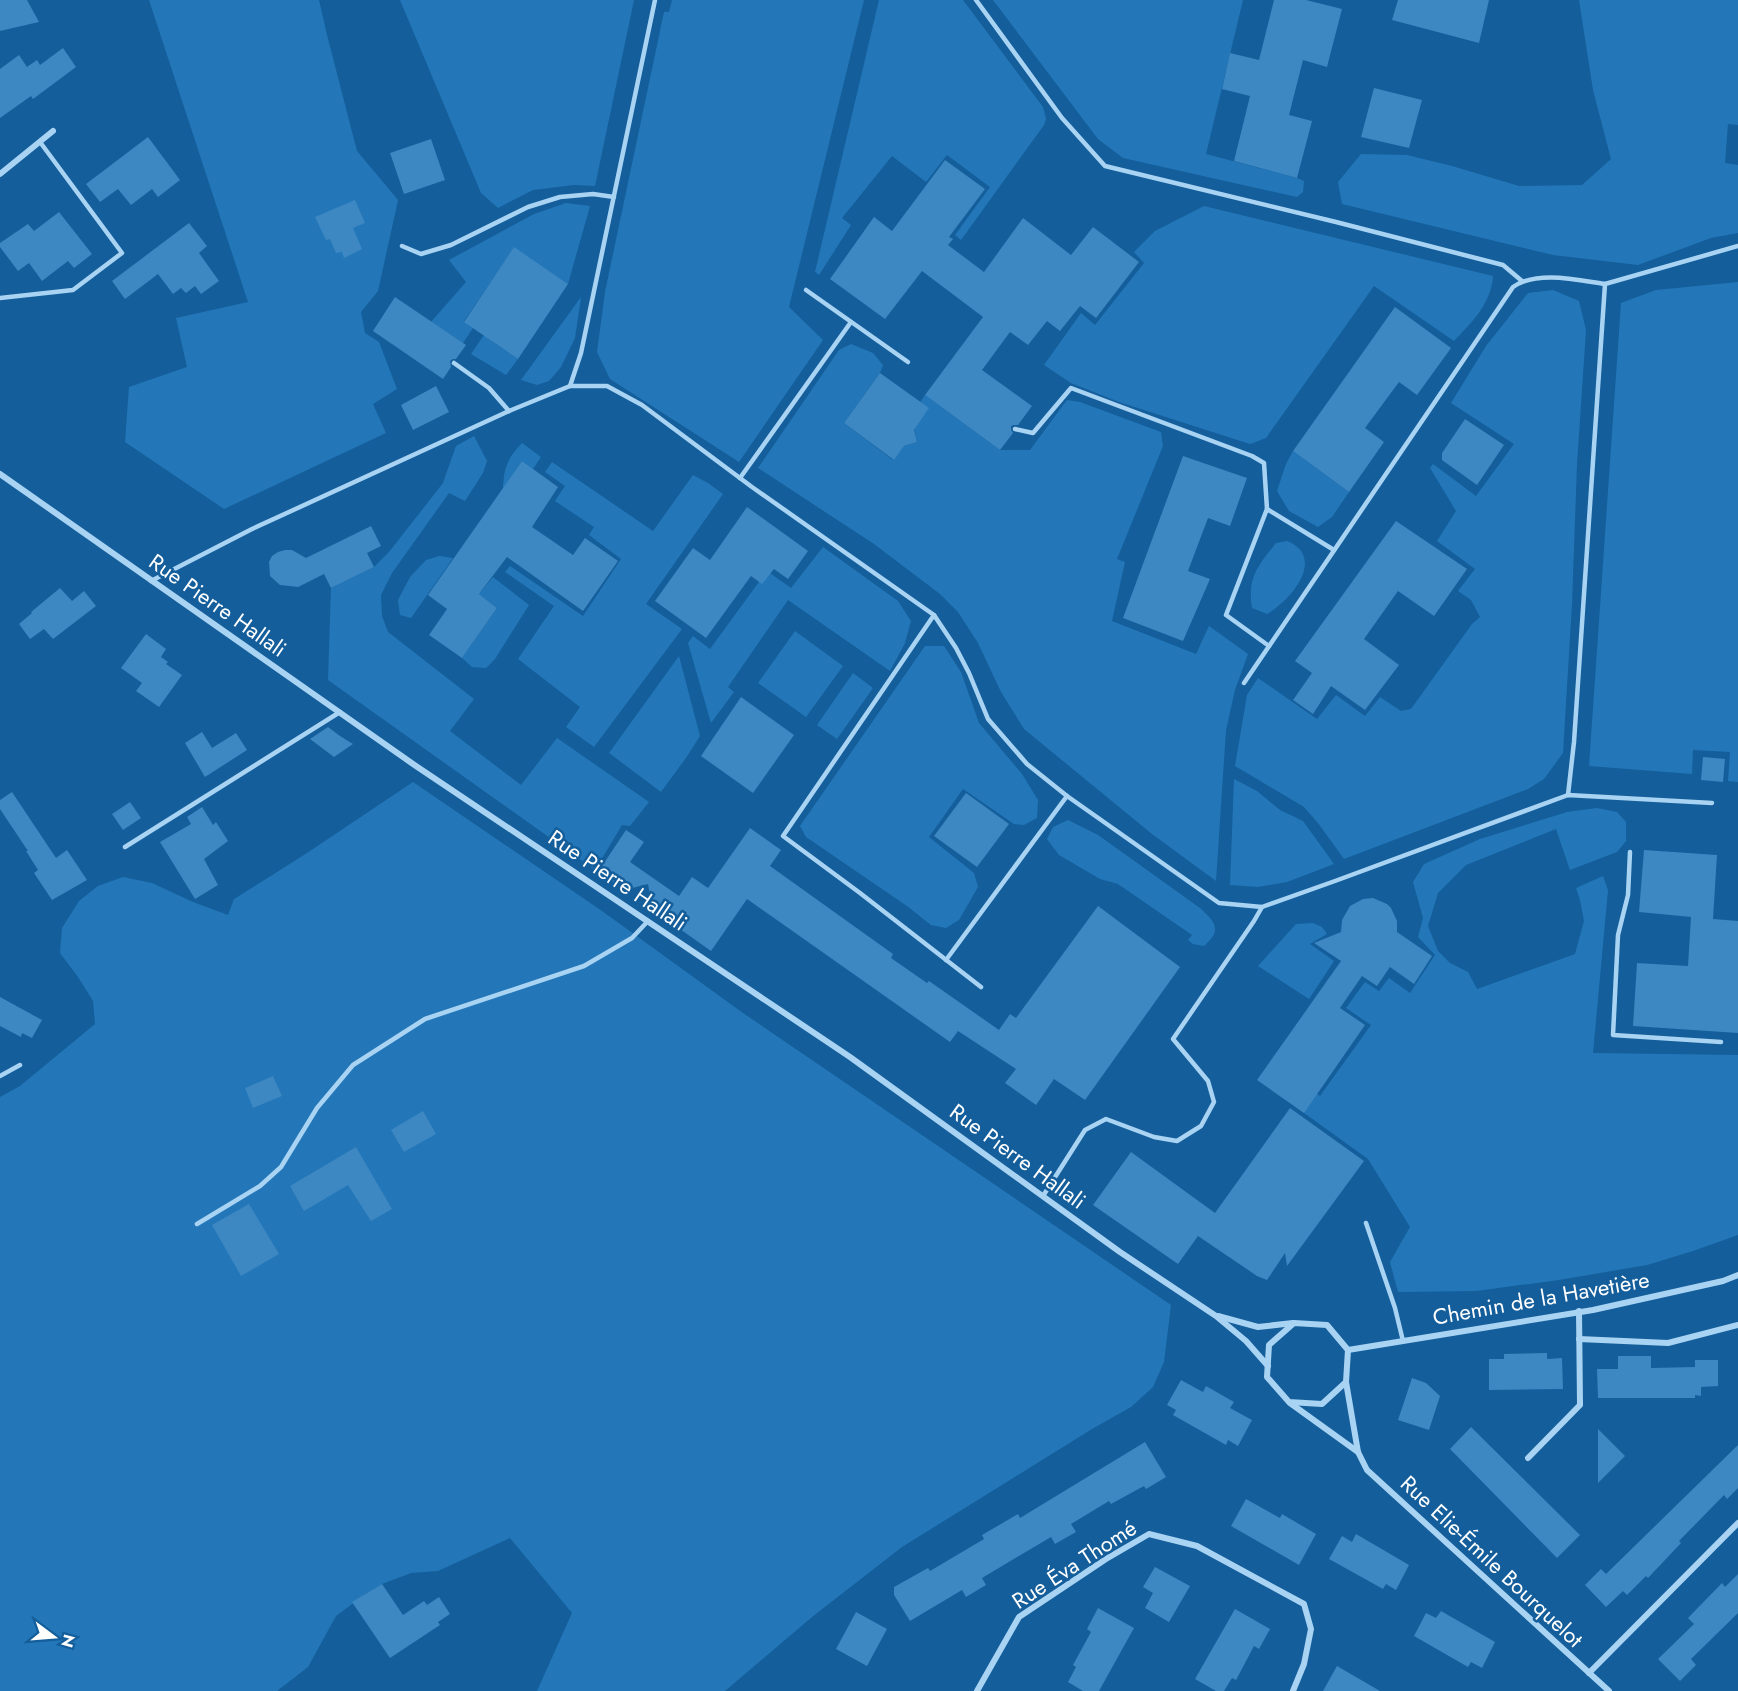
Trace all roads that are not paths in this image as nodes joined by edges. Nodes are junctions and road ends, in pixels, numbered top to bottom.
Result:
1 (655, 0) edge
2 (976, 0) edge
3 (53, 131) dead end
4 (40, 142) junction
5 (0, 174) edge
6 (614, 197) junction
7 (402, 246) dead end
8 (1738, 246) edge
9 (1522, 281) junction
10 (1605, 284) junction
11 (806, 290) dead end
12 (0, 298) edge
13 (851, 322) junction
14 (908, 362) dead end
15 (454, 363) dead end
16 (570, 386) junction
17 (509, 411) junction
18 (1015, 429) dead end
19 (0, 474) edge
20 (740, 478) junction
21 (1268, 509) junction
22 (1334, 550) junction
23 (151, 580) junction
24 (934, 615) junction
25 (1269, 646) junction
26 (1244, 683) dead end
27 (340, 712) junction
28 (1568, 795) junction
29 (1067, 796) junction
30 (1712, 803) dead end
31 (125, 847) dead end
32 (1630, 852) dead end
33 (1262, 907) junction
34 (648, 921) junction
35 (946, 960) junction
36 (981, 987) dead end
37 (1721, 1042) dead end
38 (20, 1065) dead end
39 (0, 1076) edge
40 (1043, 1196) junction
41 (1366, 1223) dead end
42 (197, 1224) dead end
43 (1738, 1275) edge
44 (1579, 1311) junction
45 (1216, 1316) junction
46 (1294, 1323) junction
47 (1738, 1325) edge
48 (1579, 1339) junction
49 (1403, 1341) junction
50 (1348, 1350) junction
51 (1268, 1366) junction
52 (1346, 1382) junction
53 (1289, 1402) junction
54 (1358, 1452) junction
55 (1528, 1458) dead end
56 (1738, 1523) edge
57 (1588, 1673) junction
58 (977, 1691) edge
59 (1293, 1691) edge
60 (1609, 1691) edge

1 - 6 lane
2 - 9 lane
3 - 4 street
4 - 5 street
4 - 12 lane
6 - 7 lane
6 - 16 lane
8 - 10 lane
9 - 10 lane
9 - 22 lane
10 - 28 lane
11 - 13 lane
13 - 14 lane
13 - 20 lane
15 - 17 lane
16 - 17 lane
16 - 20 lane
17 - 23 lane
18 - 21 lane
19 - 23 street, Rue Pierre Hallali
20 - 24 lane
21 - 22 lane
21 - 25 lane
22 - 25 lane
23 - 27 street, Rue Pierre Hallali
24 - 29 lane
24 - 35 lane
25 - 26 lane
27 - 31 lane
27 - 34 street, Rue Pierre Hallali
28 - 30 lane
28 - 33 lane
29 - 33 lane
29 - 35 lane
32 - 37 lane
33 - 40 lane
34 - 40 street, Rue Pierre Hallali
34 - 42 lane
35 - 36 lane
38 - 39 lane
40 - 45 street, Rue Pierre Hallali
41 - 49 lane
43 - 44 street, Chemin de la Havetière
44 - 48 street
44 - 49 street, Chemin de la Havetière
45 - 46 street, Rue Pierre Hallali
45 - 51 street, Rue Pierre Hallali
46 - 50 street
46 - 51 street
47 - 48 street
48 - 55 street
49 - 50 street, Chemin de la Havetière
50 - 52 street
51 - 53 street
52 - 53 street
52 - 54 street, Rue Elie-Émile Bourquelot
53 - 54 street, Rue Elie-Émile Bourquelot
54 - 57 street, Rue Elie-Émile Bourquelot
56 - 57 street
57 - 60 street, Rue Elie-Émile Bourquelot
58 - 59 street, Rue Éva Thomé

